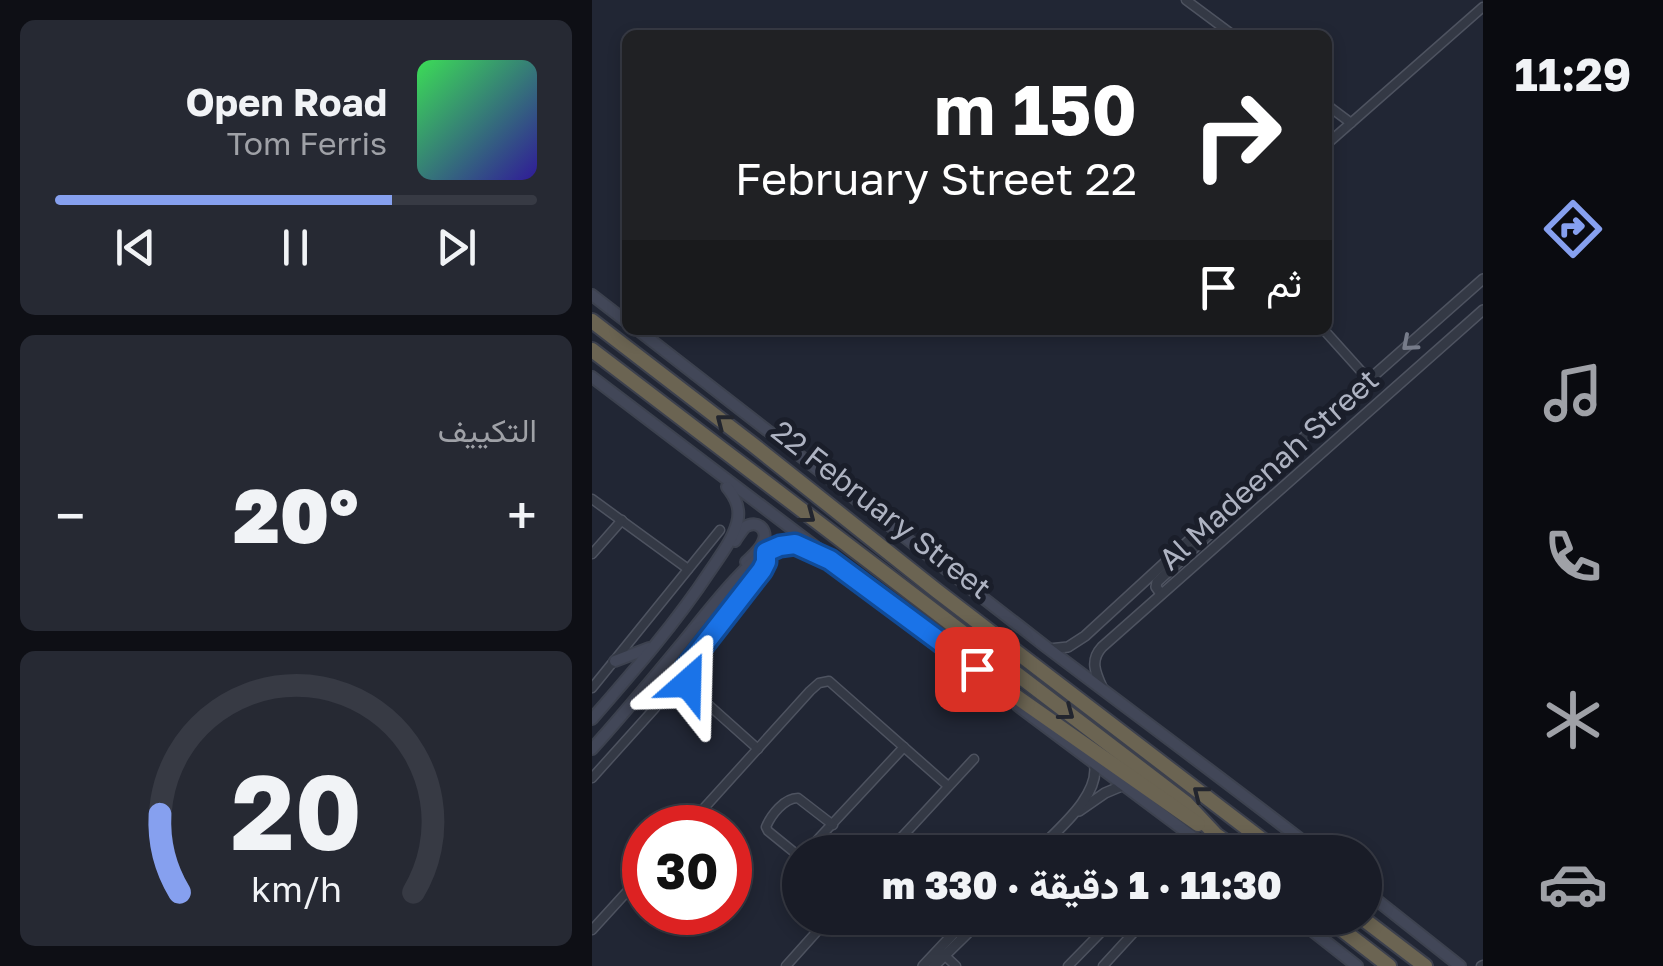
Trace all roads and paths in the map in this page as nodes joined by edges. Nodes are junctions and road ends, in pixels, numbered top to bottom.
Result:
1 (1186, 0) edge
2 (1482, 7) edge
3 (1226, 30) edge
4 (1332, 109) edge
5 (1351, 123) junction
6 (1332, 140) edge
7 (1482, 279) edge
8 (592, 295) edge
9 (1482, 310) edge
10 (622, 318) edge
11 (592, 321) edge
12 (645, 335) edge
13 (1328, 335) edge
14 (592, 350) edge
15 (592, 377) edge
16 (1368, 380) junction
17 (711, 469) junction
18 (1243, 491) junction
19 (592, 498) edge
20 (622, 520) junction
21 (720, 530) dead end
22 (766, 552) junction
23 (592, 554) edge
24 (830, 560) junction
25 (688, 569) junction
26 (699, 588) junction
27 (1161, 594) junction
28 (708, 610) junction
29 (654, 645) junction
30 (1049, 649) junction
31 (615, 661) junction
32 (685, 669) junction
33 (977, 669) junction
34 (672, 686) junction
35 (1102, 687) junction
36 (592, 688) edge
37 (693, 691) junction
38 (592, 719) edge
39 (904, 747) junction
40 (592, 749) edge
41 (758, 749) junction
42 (974, 759) dead end
43 (1094, 762) junction
44 (592, 778) edge
45 (1124, 784) junction
46 (948, 786) junction
47 (707, 805) edge
48 (1072, 815) junction
49 (832, 825) junction
50 (822, 835) edge
51 (904, 835) edge
52 (1053, 835) edge
53 (1191, 835) edge
54 (1216, 835) joint
55 (1256, 835) edge
56 (1295, 835) edge
57 (782, 844) edge
58 (622, 897) edge
59 (1382, 904) edge
60 (592, 930) edge
61 (1382, 933) edge
62 (814, 935) edge
63 (953, 935) edge
64 (963, 935) edge
65 (1098, 935) edge
66 (1131, 935) edge
67 (1318, 935) edge
68 (1349, 935) edge
69 (942, 952) junction
70 (1460, 965) edge
71 (786, 966) edge
72 (923, 966) edge
73 (934, 966) edge
74 (956, 966) edge
75 (1068, 966) edge
76 (1103, 966) edge
77 (1358, 966) edge
78 (1390, 966) edge
79 (1425, 966) edge

1 - 3 street
2 - 5 street
4 - 5 street
5 - 6 street
7 -> 16 street, Al Madeenah Street
8 - 10 main road
9 - 27 street, Al Madeenah Street
55 -> 11 highway, 22 February Street
12 - 30 main road, 22 February Street
13 - 16 street
14 -> 54 highway, 22 February Street
15 - 17 main road
16 - 18 street, Al Madeenah Street
17 - 24 main road
17 - 26 main road
18 - 27 street
18 - 30 street, Al Madeenah Street
19 - 20 street
20 - 23 street
20 - 25 street
21 - 25 street
22 - 24 main road
22 - 28 main road
22 - 32 street
24 - 33 main road
25 - 31 street
26 - 28 main road
26 - 29 main road
27 - 35 street, Al Madeenah Street
28 - 40 main road
29 - 31 main road
29 - 38 main road
30 - 35 main road, 22 February Street
31 - 36 street
32 - 34 street
32 - 37 street
33 - 43 main road
33 - 54 highway
34 - 37 street
34 - 44 street
35 - 56 main road, 22 February Street
37 - 41 street
39 - 41 street
39 - 46 street
39 - 49 street
41 - 47 street
42 - 46 street
43 - 45 main road
43 - 48 street
45 - 48 street
45 - 53 main road
46 - 51 street
48 - 52 street
49 - 50 street
49 - 57 street
58 - 60 street
59 - 70 main road
61 - 79 highway
62 - 71 street
63 - 69 street
64 - 69 street
65 - 75 street
66 - 76 street
67 - 77 main road
68 - 78 highway
69 - 72 street
69 - 73 street
69 - 74 street

